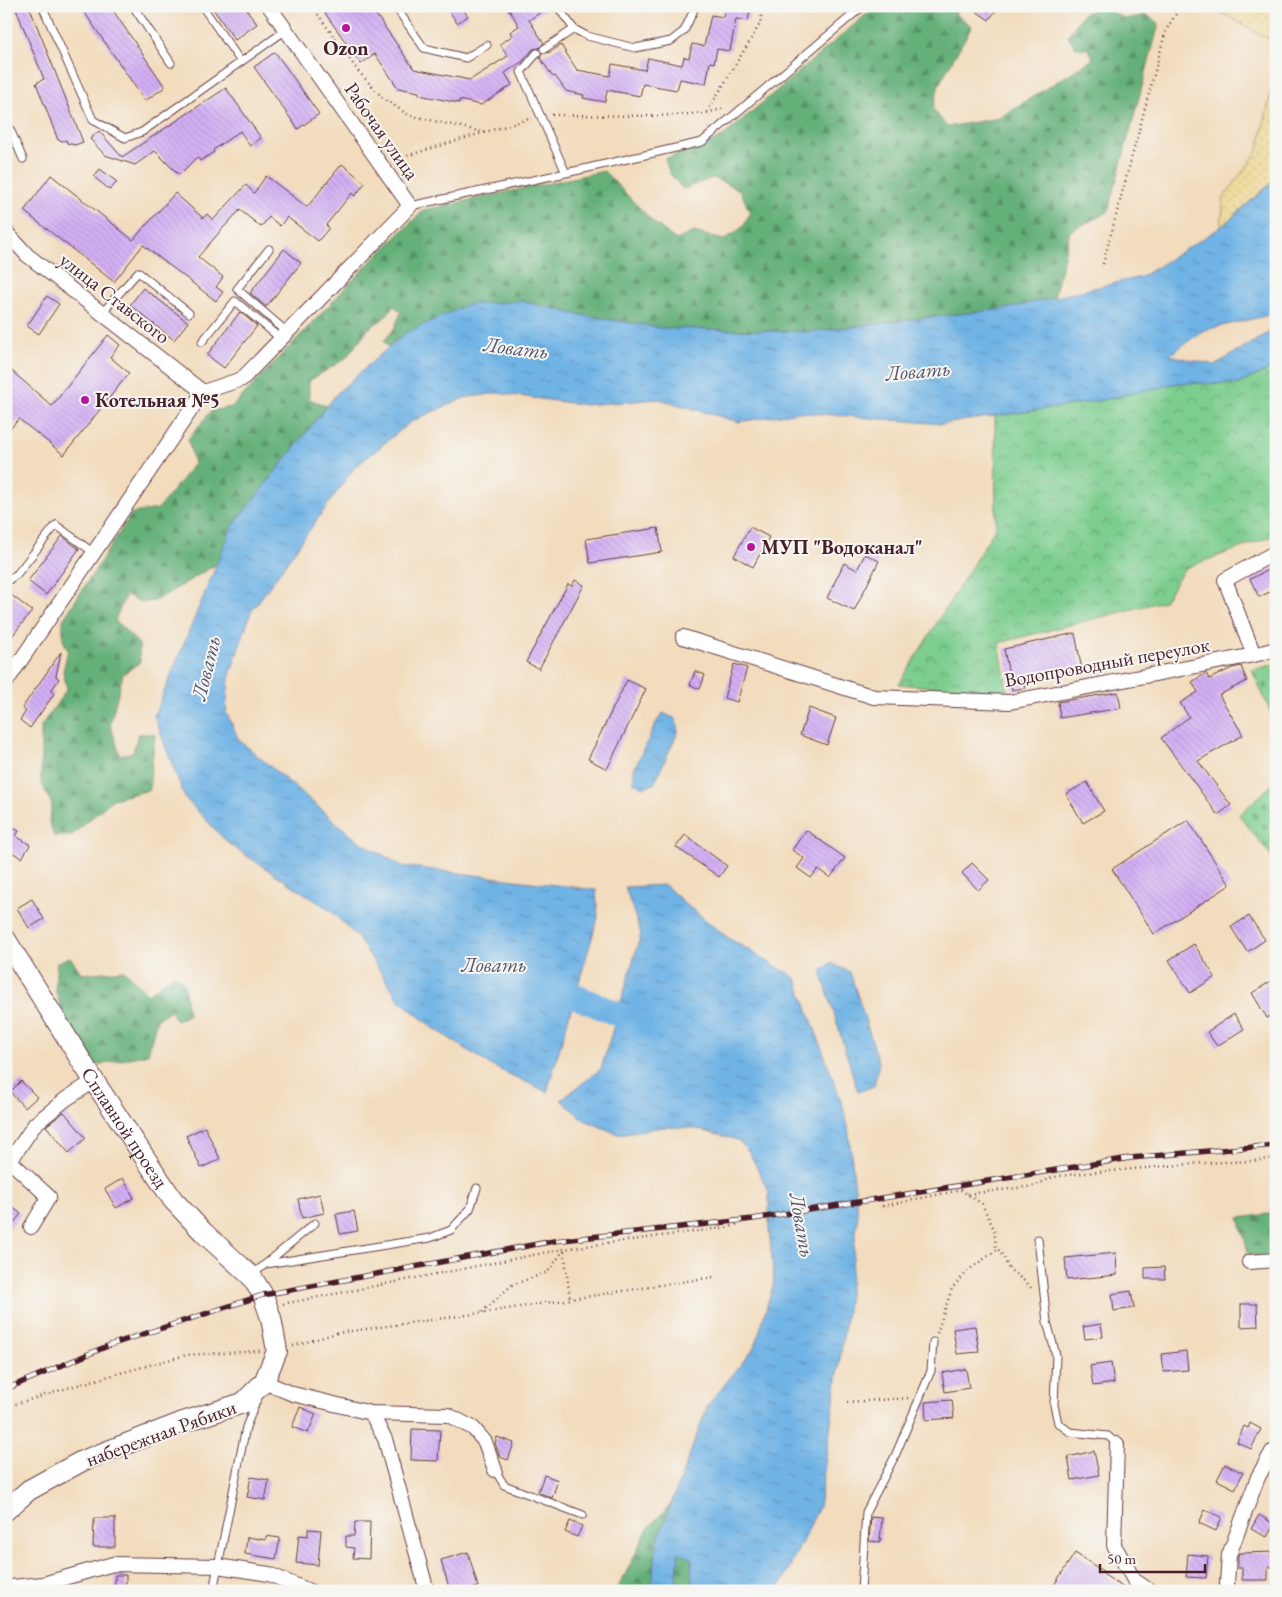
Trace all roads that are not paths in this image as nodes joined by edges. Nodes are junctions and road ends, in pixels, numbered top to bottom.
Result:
1 (133, 6) edge
2 (202, 6) edge
3 (269, 6) edge
4 (395, 6) edge
5 (557, 6) edge
6 (694, 6) edge
7 (863, 6) edge
8 (44, 10) dead end
9 (574, 29) junction
10 (286, 30) junction
11 (487, 45) dead end
12 (544, 49) dead end
13 (537, 53) dead end
14 (241, 62) junction
15 (171, 63) dead end
16 (6, 120) edge
17 (23, 159) dead end
18 (566, 173) junction
19 (410, 206) junction
20 (6, 232) edge
21 (269, 249) dead end
22 (102, 313) junction
23 (189, 313) dead end
24 (284, 336) junction
25 (202, 342) dead end
26 (203, 392) junction
27 (1276, 552) edge
28 (94, 553) junction
29 (6, 582) edge
30 (682, 637) dead end
31 (1276, 649) edge
32 (1254, 655) junction
33 (6, 682) edge
34 (6, 940) edge
35 (94, 1081) junction
36 (8, 1161) edge
37 (477, 1188) dead end
38 (315, 1223) dead end
39 (31, 1227) dead end
40 (1038, 1239) dead end
41 (1276, 1260) edge
42 (1249, 1262) dead end
43 (258, 1270) junction
44 (933, 1342) road end
45 (277, 1350) joint
46 (264, 1382) junction
47 (371, 1413) junction
48 (1117, 1444) joint
49 (1276, 1452) edge
50 (495, 1470) joint
51 (6, 1510) edge
52 (583, 1516) dead end
53 (216, 1566) junction
54 (6, 1586) edge
55 (213, 1591) edge
56 (309, 1591) edge
57 (427, 1591) edge
58 (861, 1591) edge
59 (1150, 1591) edge
60 (1228, 1591) edge

1 - 15 lane
2 - 14 lane
3 - 10 street, Рабочая улица
4 - 11 lane
5 - 9 lane
6 - 9 lane
7 - 18 lane
8 - 14 lane
9 - 12 lane
10 - 14 lane
10 - 19 street, Рабочая улица
13 - 18 lane
16 - 17 lane
18 - 19 lane
19 - 24 street
20 - 22 street, улица Ставского
21 - 24 lane
22 - 23 lane
22 - 26 street, улица Ставского
24 - 25 lane
24 - 26 street
26 - 28 street
27 - 32 street
28 - 29 lane
28 - 33 street
30 - 32 street, Водопроводный переулок
31 - 32 street, Водопроводный переулок
34 - 35 street, Сплавной проезд
35 - 36 street
35 - 43 street, Сплавной проезд
36 - 39 street
37 - 43 lane
38 - 43 lane
40 - 48 lane
41 - 42 street
43 - 45 street, Сплавной проезд
44 - 58 lane
45 - 46 street, набережная Рябики
46 - 47 street
46 - 51 street, набережная Рябики
46 - 53 lane
47 - 50 street
47 - 57 street
48 - 59 street
49 - 60 street
50 - 52 lane
53 - 54 street
53 - 55 lane
53 - 56 street

